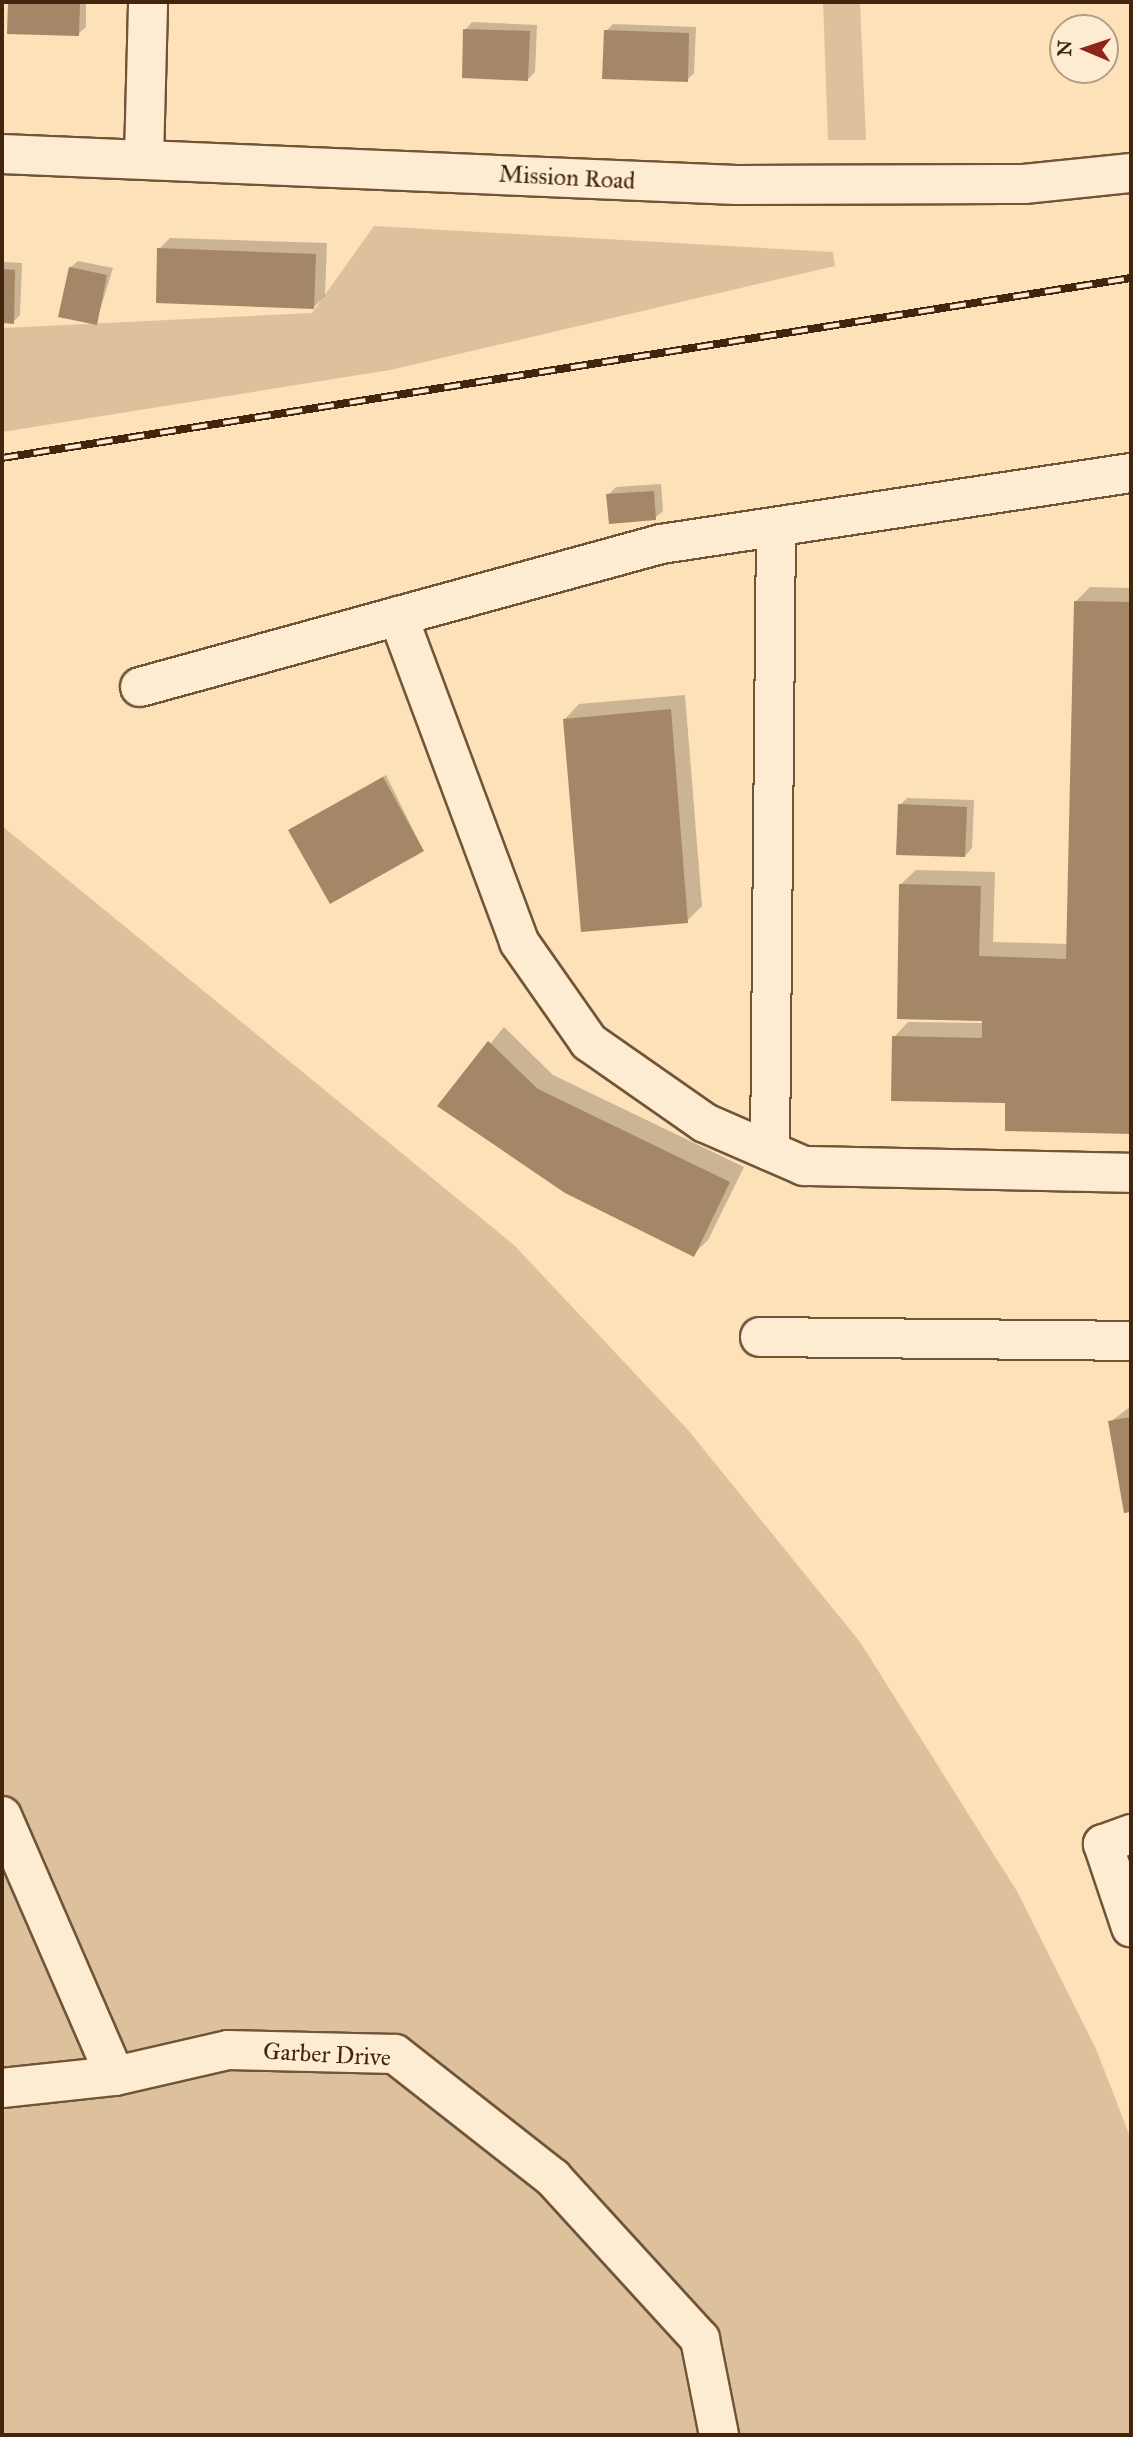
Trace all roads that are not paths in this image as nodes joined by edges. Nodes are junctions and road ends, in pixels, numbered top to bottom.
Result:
1 (148, 2) edge
2 (2, 154) edge
3 (144, 158) junction
4 (1131, 173) edge
5 (1131, 473) edge
6 (776, 527) junction
7 (398, 616) junction
8 (140, 687) dead end
9 (770, 1151) junction
10 (1131, 1173) edge
11 (760, 1337) dead end
12 (1131, 1341) edge
13 (2, 1815) edge
14 (1131, 1834) edge
15 (1131, 1927) edge
16 (115, 2076) junction
17 (2, 2088) edge
18 (719, 2435) edge

1 - 3 street
2 - 3 street, Mission Road
3 - 4 street, Mission Road
5 - 6 street
6 - 7 street
6 - 9 street
7 - 8 street
7 - 9 street
9 - 10 street
11 - 12 street
13 - 16 street
14 - 15 street
16 - 17 street, Garber Drive
16 - 18 street, Garber Drive

